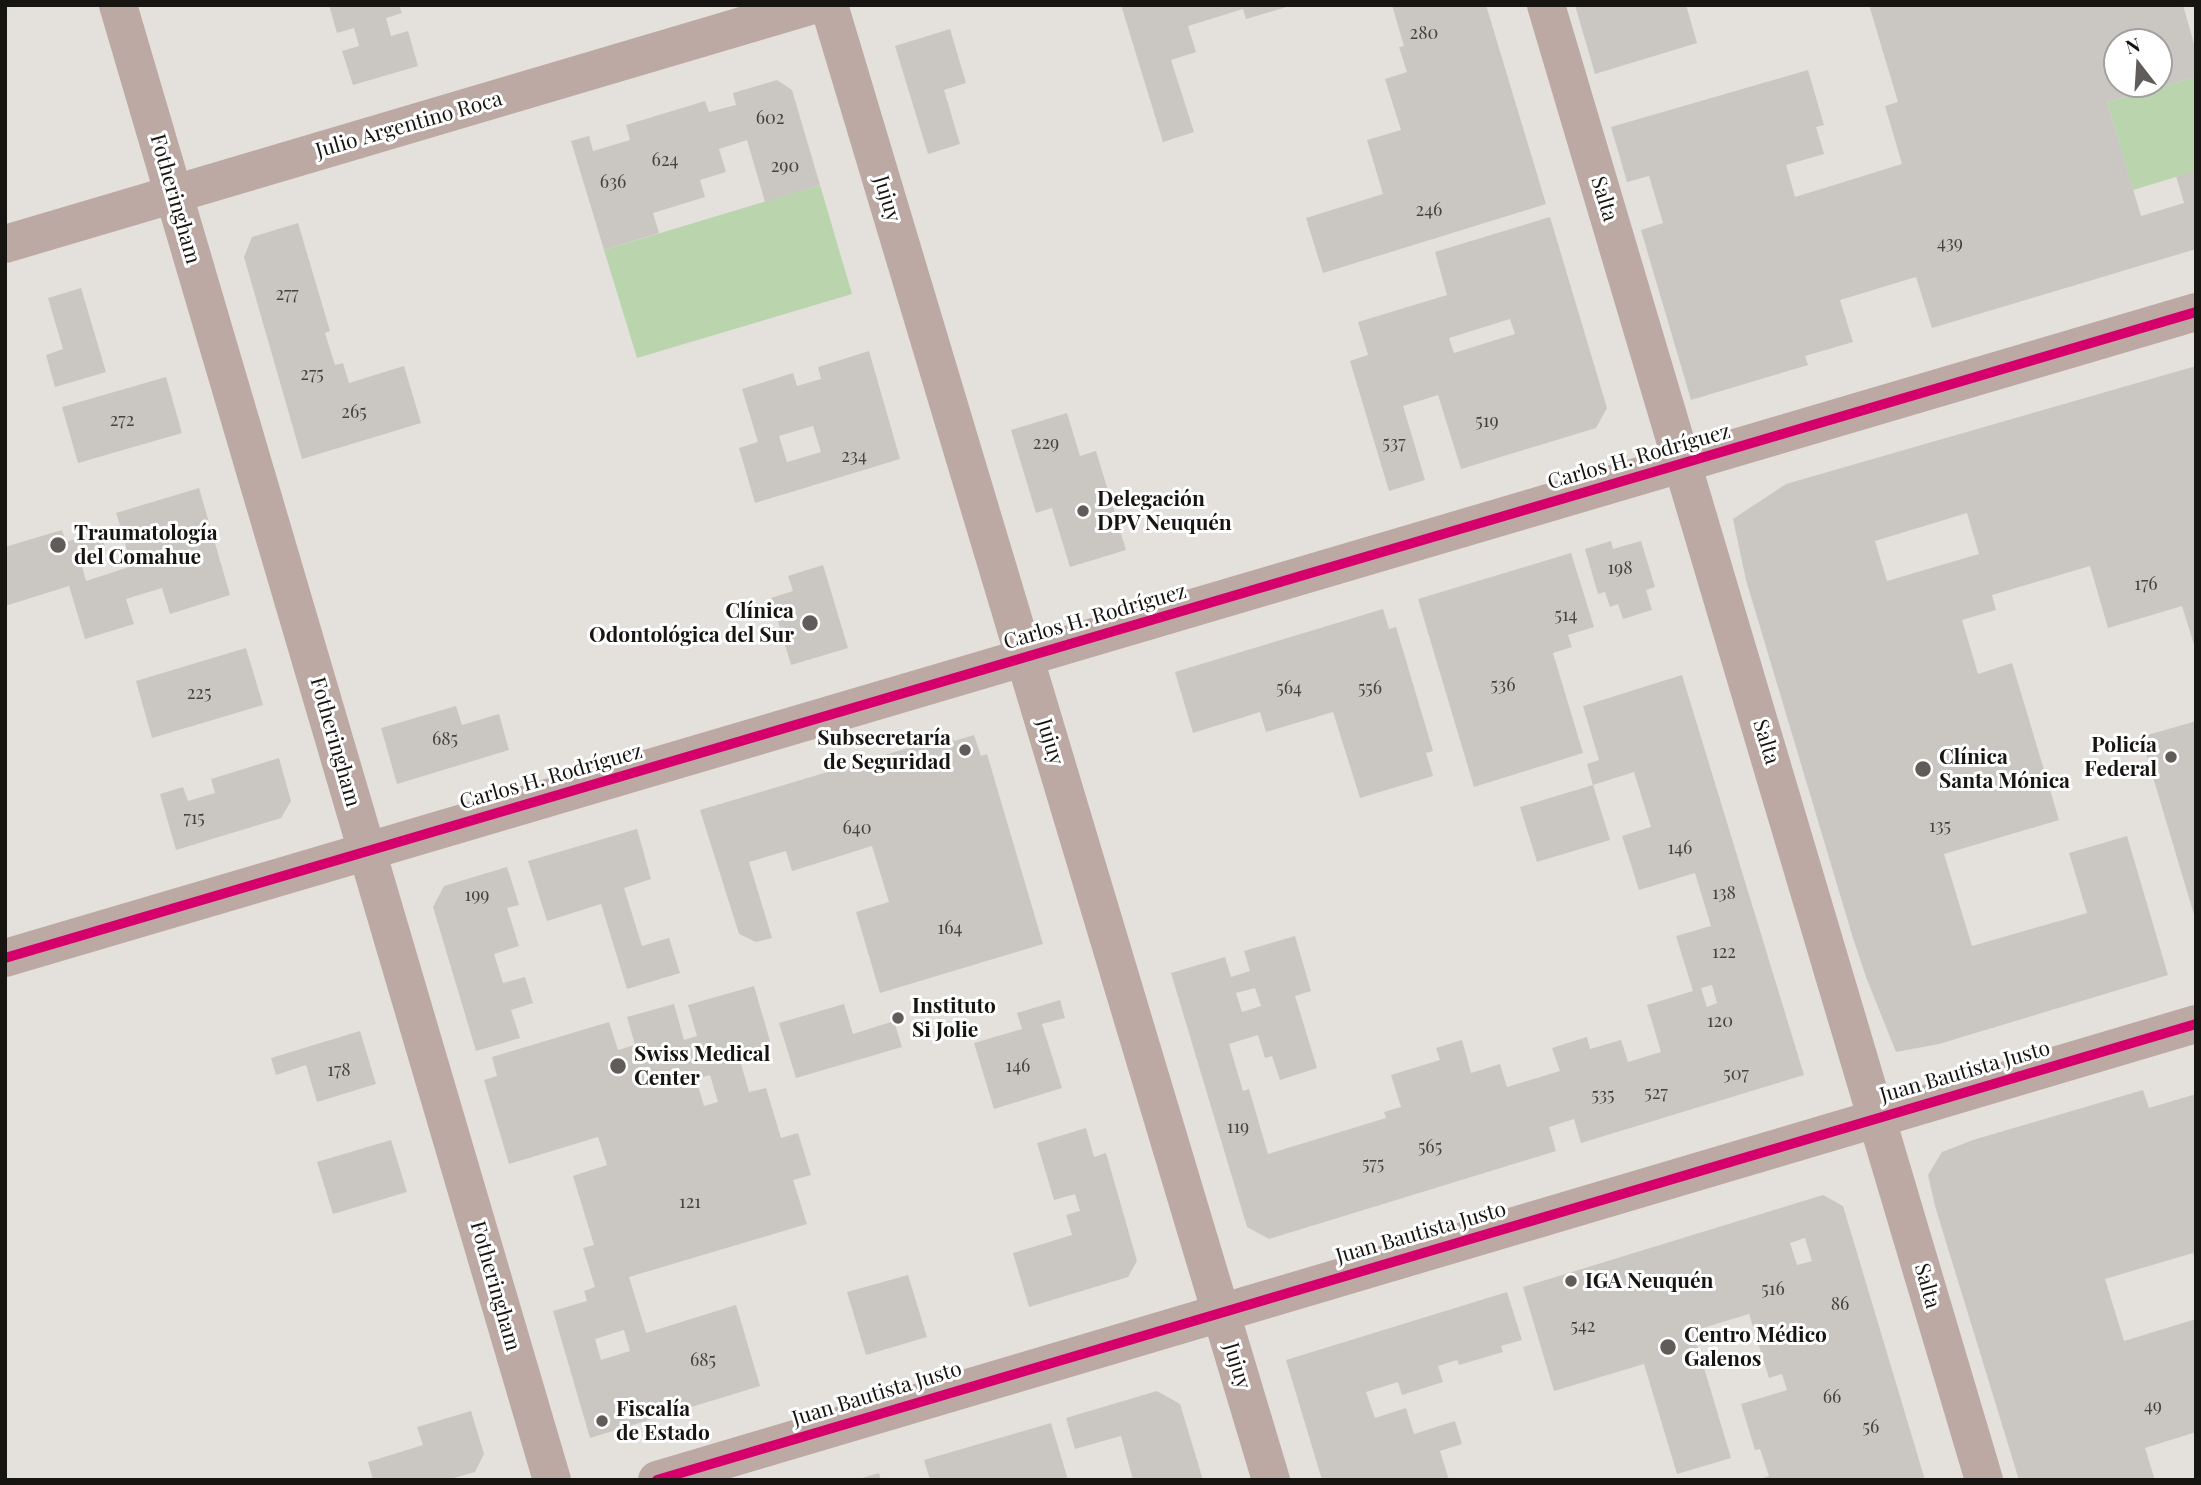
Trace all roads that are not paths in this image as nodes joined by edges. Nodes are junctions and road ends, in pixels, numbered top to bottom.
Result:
1 (118, 5) edge
2 (813, 5) edge
3 (829, 5) edge
4 (1546, 5) edge
5 (174, 194) junction
6 (5, 244) edge
7 (2196, 312) edge
8 (1683, 464) junction
9 (1025, 658) junction
10 (367, 851) junction
11 (5, 958) edge
12 (2196, 1024) edge
13 (1877, 1118) junction
14 (1221, 1312) junction
15 (552, 1480) edge
16 (657, 1480) edge
17 (1271, 1480) edge
18 (1984, 1480) edge

1 - 5 street, Fotheringham
2 - 5 street, Julio Argentino Roca
3 - 9 street, Jujuy
4 - 8 street, Salta
5 - 6 street, Julio Argentino Roca
5 - 10 street, Fotheringham
7 - 8 street, Carlos H. Rodríguez
8 - 9 street, Carlos H. Rodríguez
8 - 13 street, Salta
9 - 10 street, Carlos H. Rodríguez
9 - 14 street, Jujuy
10 - 11 street, Carlos H. Rodríguez
10 - 15 street, Fotheringham
12 - 13 street, Juan Bautista Justo
13 - 14 street, Juan Bautista Justo
13 - 18 street, Salta
14 - 16 street, Juan Bautista Justo
14 - 17 street, Jujuy

